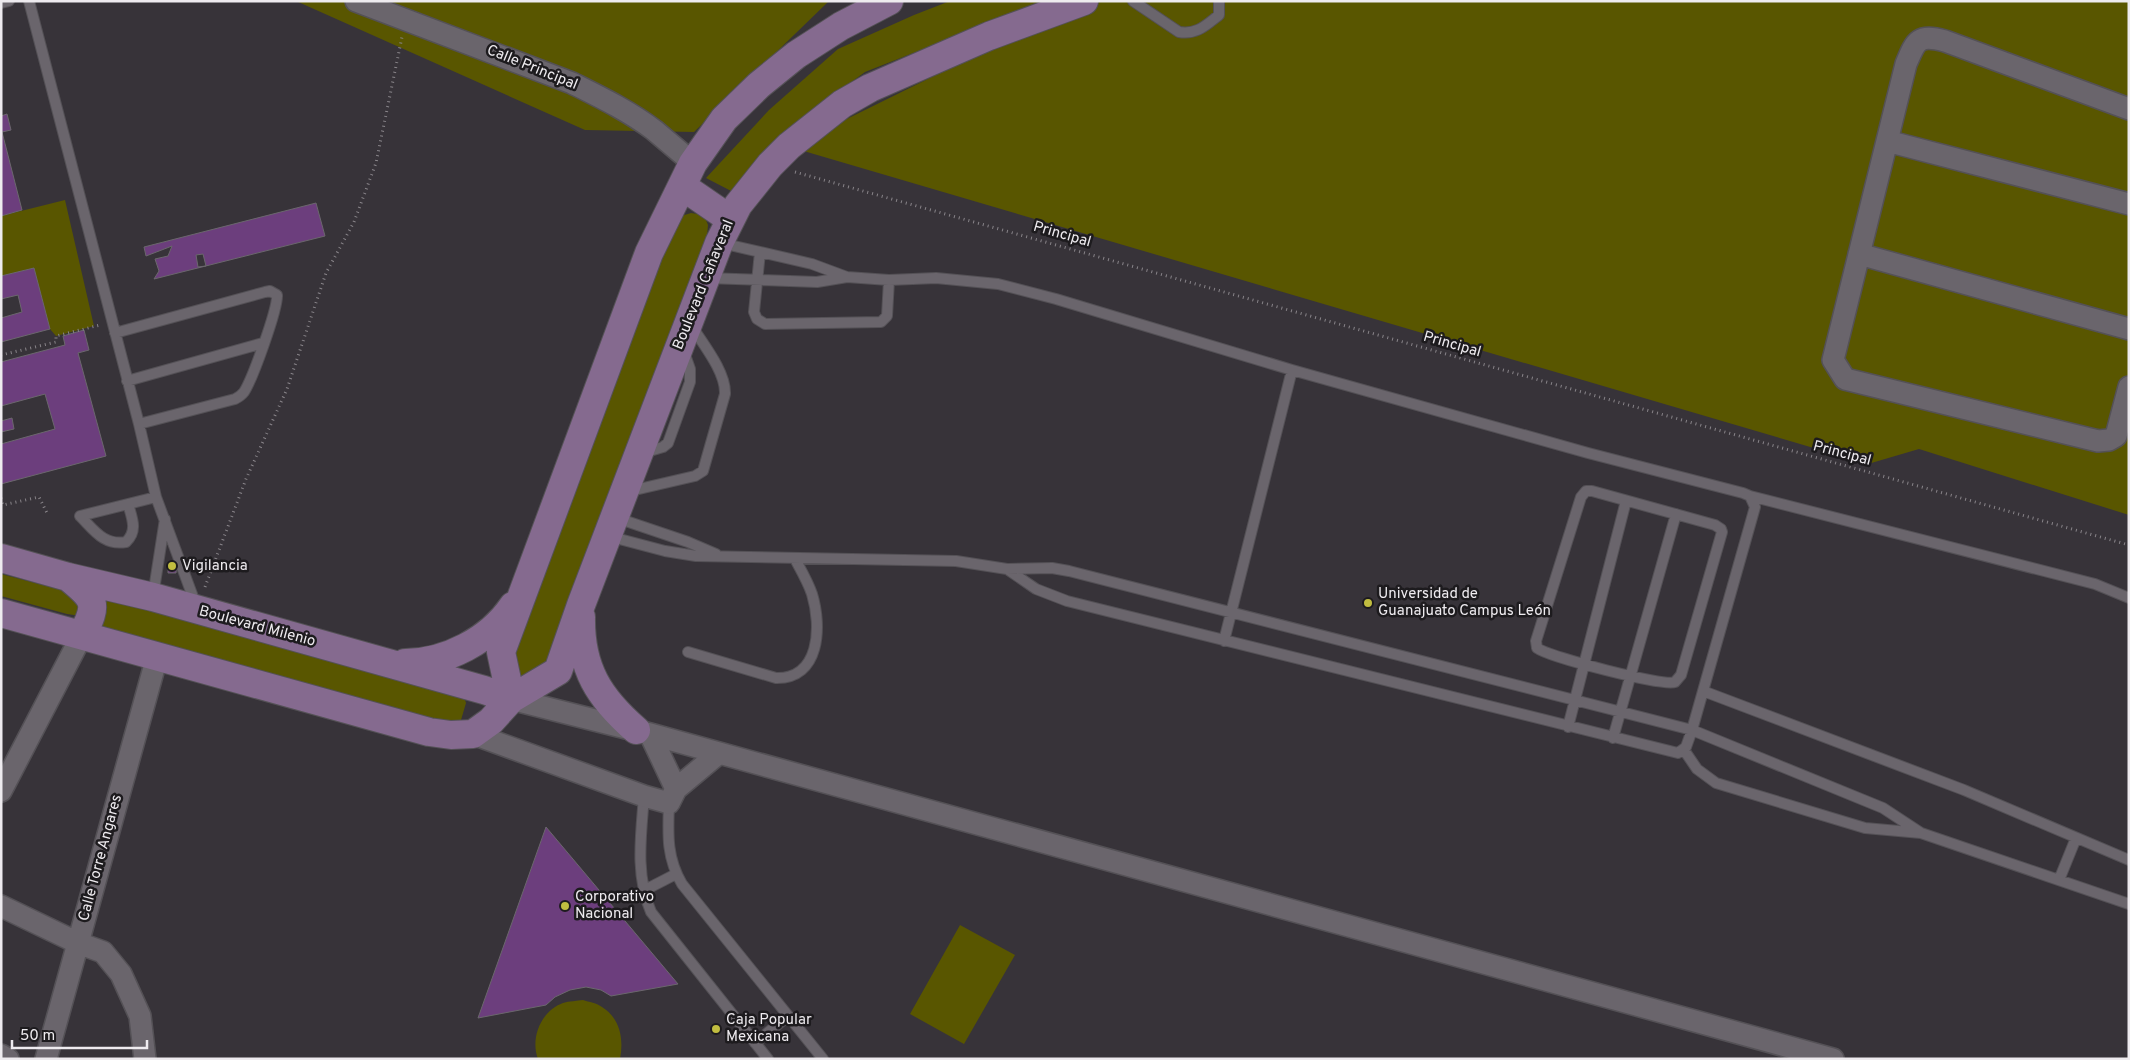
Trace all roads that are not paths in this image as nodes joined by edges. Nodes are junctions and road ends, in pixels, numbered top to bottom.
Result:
1 (9, 1) edge
2 (29, 1) edge
3 (356, 1) edge
4 (890, 1) edge
5 (1084, 1) edge
6 (1133, 1) edge
7 (1219, 1) edge
8 (1, 3) edge
9 (2129, 109) edge
10 (1887, 141) junction
11 (687, 174) junction
12 (2129, 204) edge
13 (730, 219) junction
14 (719, 243) junction
15 (760, 252) junction
16 (1859, 254) junction
17 (847, 277) junction
18 (704, 278) junction
19 (758, 279) junction
20 (889, 280) junction
21 (2129, 329) edge
22 (684, 331) junction
23 (115, 333) junction
24 (263, 343) junction
25 (1292, 370) junction
26 (127, 381) junction
27 (2129, 387) edge
28 (139, 424) junction
29 (1750, 496) junction
30 (156, 497) junction
31 (1626, 501) junction
32 (128, 504) junction
33 (1676, 514) junction
34 (615, 515) junction
35 (165, 518) junction
36 (719, 555) junction
37 (1, 558) edge
38 (795, 559) junction
39 (1007, 569) junction
40 (68, 577) junction
41 (523, 593) junction
42 (153, 597) junction
43 (2129, 598) edge
44 (201, 599) junction
45 (581, 605) junction
46 (1, 613) edge
47 (1231, 613) junction
48 (82, 635) junction
49 (1224, 642) junction
50 (688, 652) dead end
51 (157, 657) junction
52 (386, 663) junction
53 (1584, 663) junction
54 (1630, 676) junction
55 (1703, 691) junction
56 (511, 699) junction
57 (1574, 701) junction
58 (1620, 712) junction
59 (1568, 726) junction
60 (1692, 730) junction
61 (643, 732) junction
62 (473, 734) junction
63 (1613, 738) junction
64 (1684, 750) junction
65 (719, 753) junction
66 (4, 778) edge
67 (644, 796) junction
68 (673, 796) junction
69 (1921, 833) junction
70 (2076, 838) junction
71 (2129, 860) edge
72 (676, 874) junction
73 (2059, 880) junction
74 (644, 891) junction
75 (2129, 904) edge
76 (1, 906) edge
77 (78, 943) junction
78 (788, 1016) junction
79 (755, 1043) junction
80 (1, 1055) edge
81 (8, 1059) edge
82 (46, 1059) edge
83 (145, 1059) edge
84 (768, 1059) edge
85 (823, 1059) edge
86 (1834, 1059) edge

1 - 8 lane
2 - 23 lane
3 - 11 street, Calle Principal
4 - 11 street
5 - 13 street, Boulevard Cañaveral
6 - 7 lane
9 - 10 street
10 - 12 street
10 - 16 street
11 - 13 street
11 - 41 street
13 - 14 street, Boulevard Cañaveral
14 - 15 lane
14 - 18 street, Boulevard Cañaveral
15 - 17 lane
15 - 19 lane
16 - 21 street
16 - 27 street
17 - 19 lane
17 - 20 lane
18 - 19 lane
18 - 22 street, Boulevard Cañaveral
19 - 20 lane
20 - 25 lane
22 - 34 street, Boulevard Cañaveral
22 - 34 lane
23 - 24 lane
23 - 26 lane
24 - 26 lane
24 - 28 lane
25 - 29 lane
25 - 47 lane
26 - 28 lane
28 - 30 lane
29 - 43 lane
29 - 55 lane
30 - 32 lane
30 - 35 lane
31 - 33 lane
31 - 53 lane
31 - 53 lane
32 - 32 lane
33 - 54 lane
33 - 54 lane
34 - 36 lane
34 - 36 lane
34 - 45 street, Boulevard Cañaveral
35 - 42 lane
35 - 44 lane
36 - 38 lane
37 - 40 street, Boulevard Milenio
38 - 39 lane
38 - 50 lane
39 - 47 lane
39 - 49 lane
40 - 42 street, Boulevard Milenio
40 - 48 street
41 - 52 street
41 - 56 street
42 - 44 street, Boulevard Milenio
44 - 52 street, Boulevard Milenio
45 - 56 street, Boulevard Cañaveral
45 - 61 street
46 - 48 street
47 - 49 lane
47 - 57 lane
48 - 51 street
48 - 66 street
49 - 59 lane
51 - 62 street
51 - 77 street, Calle Torre Angares
52 - 56 street, Boulevard Milenio
53 - 54 lane
53 - 57 lane
54 - 58 lane
55 - 60 lane
55 - 70 lane
56 - 61 street
56 - 62 street, Boulevard Cañaveral
57 - 58 lane
57 - 59 lane
58 - 60 lane
58 - 63 lane
59 - 63 lane
60 - 64 lane
60 - 69 lane
61 - 65 street
61 - 68 street
62 - 67 street
63 - 64 lane
64 - 69 lane
65 - 68 street
65 - 86 street
67 - 68 street
67 - 74 lane
68 - 72 lane
69 - 73 lane
70 - 71 lane
70 - 73 lane
72 - 74 lane
72 - 78 lane
73 - 75 lane
74 - 79 lane
76 - 77 street
77 - 82 street, Calle Torre Angares
77 - 83 street
78 - 79 lane
78 - 85 lane
79 - 84 lane
80 - 81 street

